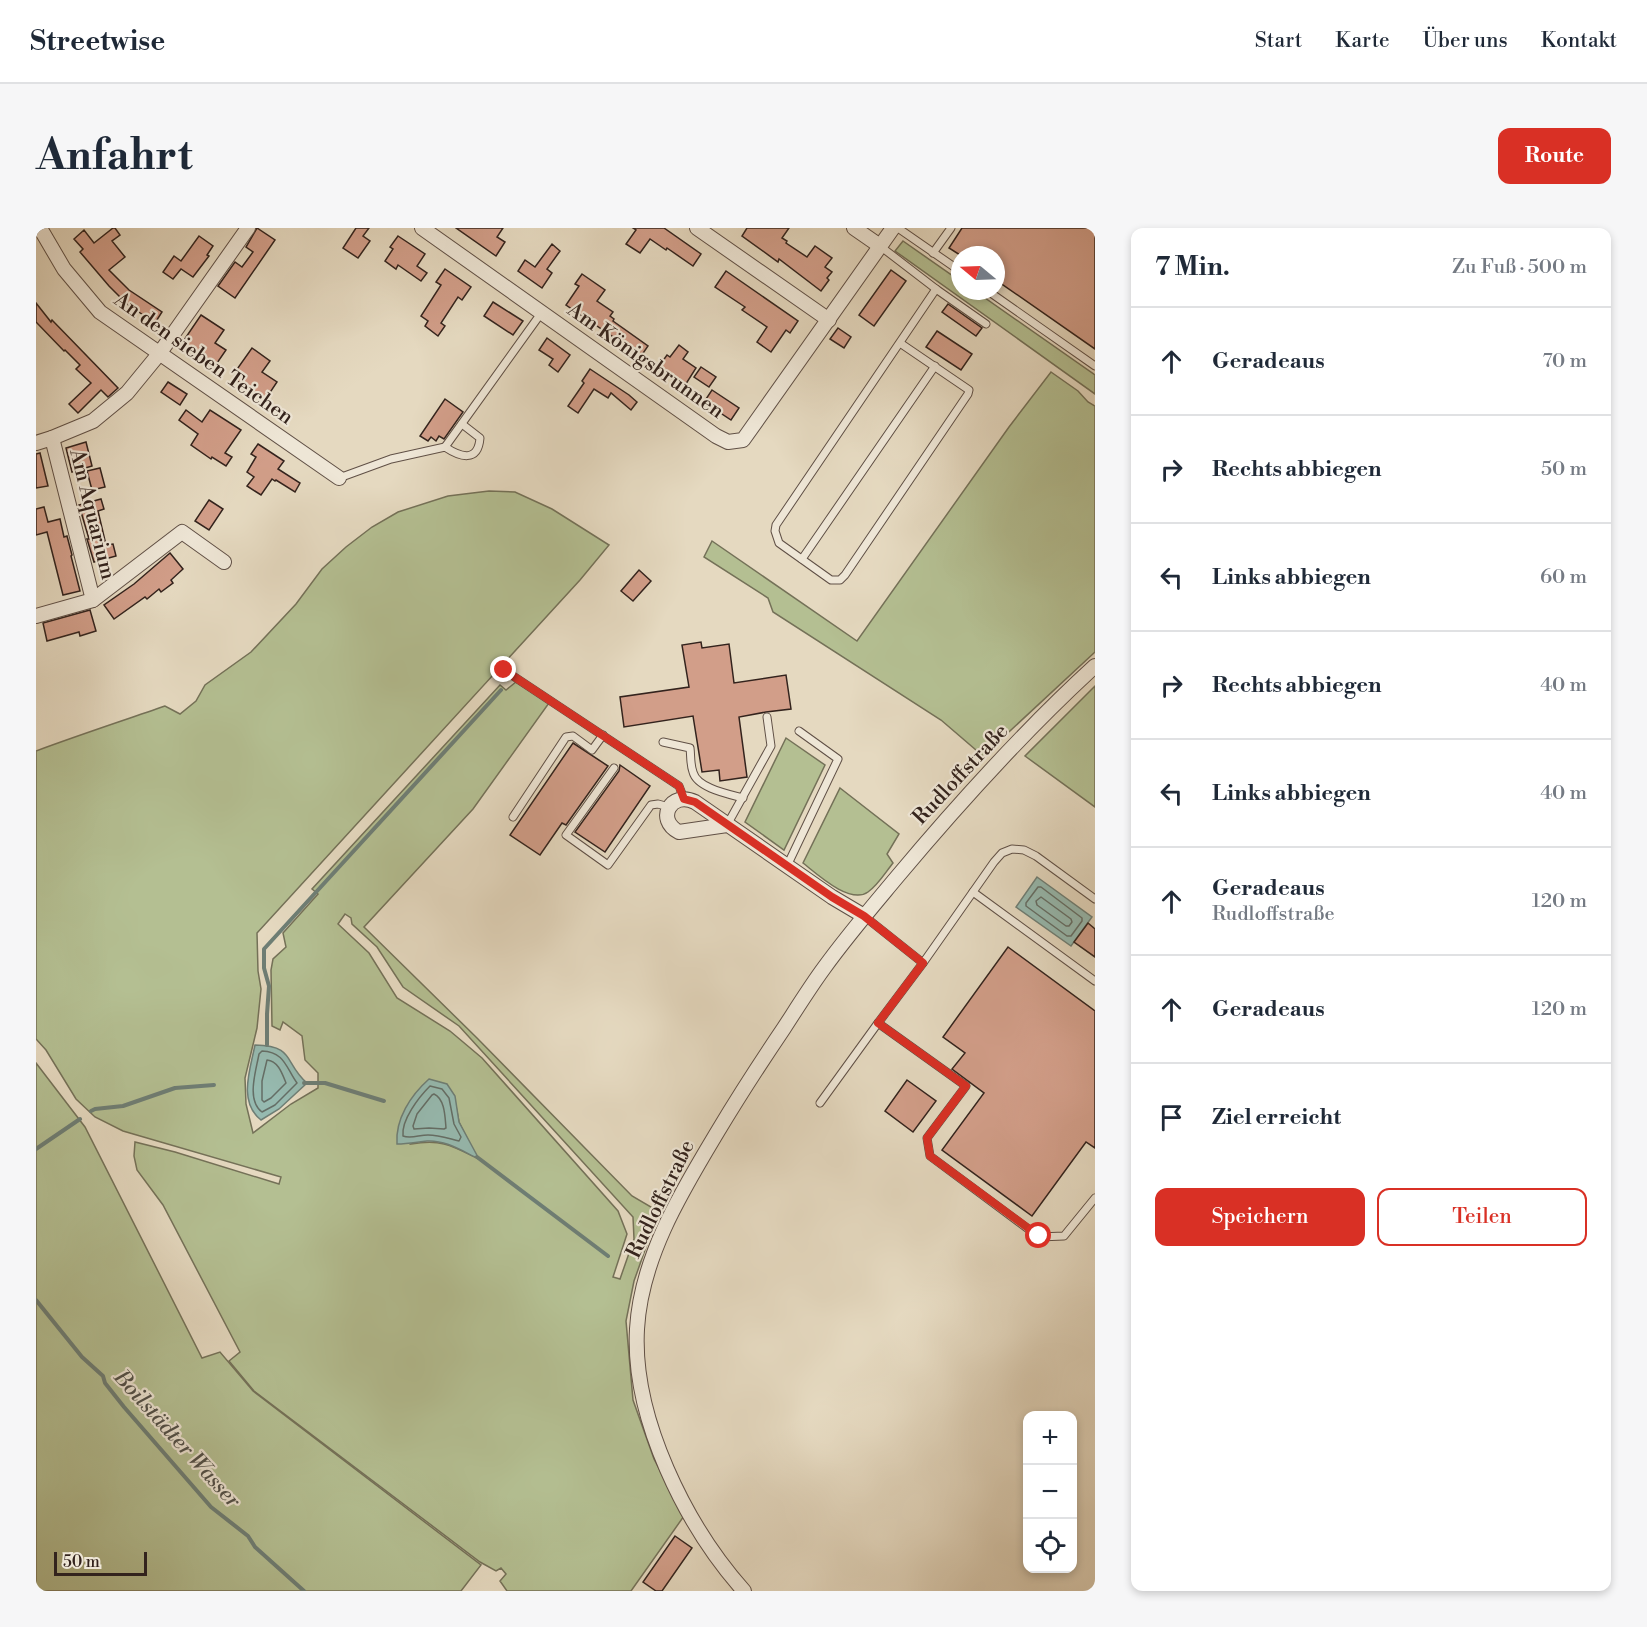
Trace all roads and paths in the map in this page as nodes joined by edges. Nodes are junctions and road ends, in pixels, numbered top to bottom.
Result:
1 (40, 228) edge
2 (248, 228) edge
3 (422, 228) edge
4 (697, 228) edge
5 (854, 228) edge
6 (893, 228) edge
7 (898, 228) edge
8 (951, 228) edge
9 (880, 246) junction
10 (933, 253) junction
11 (951, 265) edge
12 (936, 289) junction
13 (1001, 300) edge
14 (542, 312) junction
15 (829, 320) junction
16 (986, 324) dead end
17 (900, 343) junction
18 (159, 354) junction
19 (935, 366) junction
20 (1095, 366) edge
21 (462, 424) junction
22 (52, 438) junction
23 (36, 443) edge
24 (445, 447) junction
25 (339, 478) joint
26 (802, 559) junction
27 (224, 562) dead end
28 (93, 600) junction
29 (36, 616) edge
30 (1095, 666) edge
31 (504, 670) dead end
32 (767, 717) dead end
33 (799, 731) dead end
34 (603, 735) junction
35 (663, 742) dead end
36 (614, 768) dead end
37 (742, 798) junction
38 (684, 799) junction
39 (669, 807) junction
40 (513, 817) dead end
41 (727, 825) junction
42 (787, 866) junction
43 (973, 892) junction
44 (1095, 899) edge
45 (864, 916) junction
46 (923, 963) junction
47 (1095, 981) edge
48 (878, 1023) junction
49 (820, 1103) dead end
50 (1095, 1198) edge
51 (744, 1591) edge

1 - 18 street, An den sieben Teichen
2 - 18 street
3 - 14 street, Am Königsbrunnen
4 - 15 street
5 - 9 street
6 - 9 street, Am Königsbrunnen
7 - 10 lane
8 - 10 lane
9 - 12 lane
9 - 15 street, Am Königsbrunnen
10 - 11 lane
12 - 16 lane
12 - 17 lane
13 - 20 lane
14 - 15 street, Am Königsbrunnen
14 - 21 lane
17 - 19 lane
17 - 26 lane
18 - 22 street
18 - 25 street, An den sieben Teichen
19 - 26 lane
19 - 26 lane
21 - 24 lane
21 - 24 lane
22 - 23 street
22 - 28 street, Am Aquarium
24 - 25 lane
27 - 28 street, Am Aquarium
28 - 29 street, Am Aquarium
30 - 45 street, Rudloffstraße
31 - 34 lane
32 - 37 lane
33 - 42 lane
34 - 38 lane
34 - 40 lane
35 - 37 lane
36 - 39 lane
37 - 41 lane
38 - 39 street
38 - 41 street
39 - 41 street
41 - 42 street
42 - 45 street
43 - 44 lane
43 - 46 lane
43 - 47 lane
45 - 46 lane
45 - 51 street, Rudloffstraße
46 - 48 lane
48 - 49 lane
48 - 50 lane

